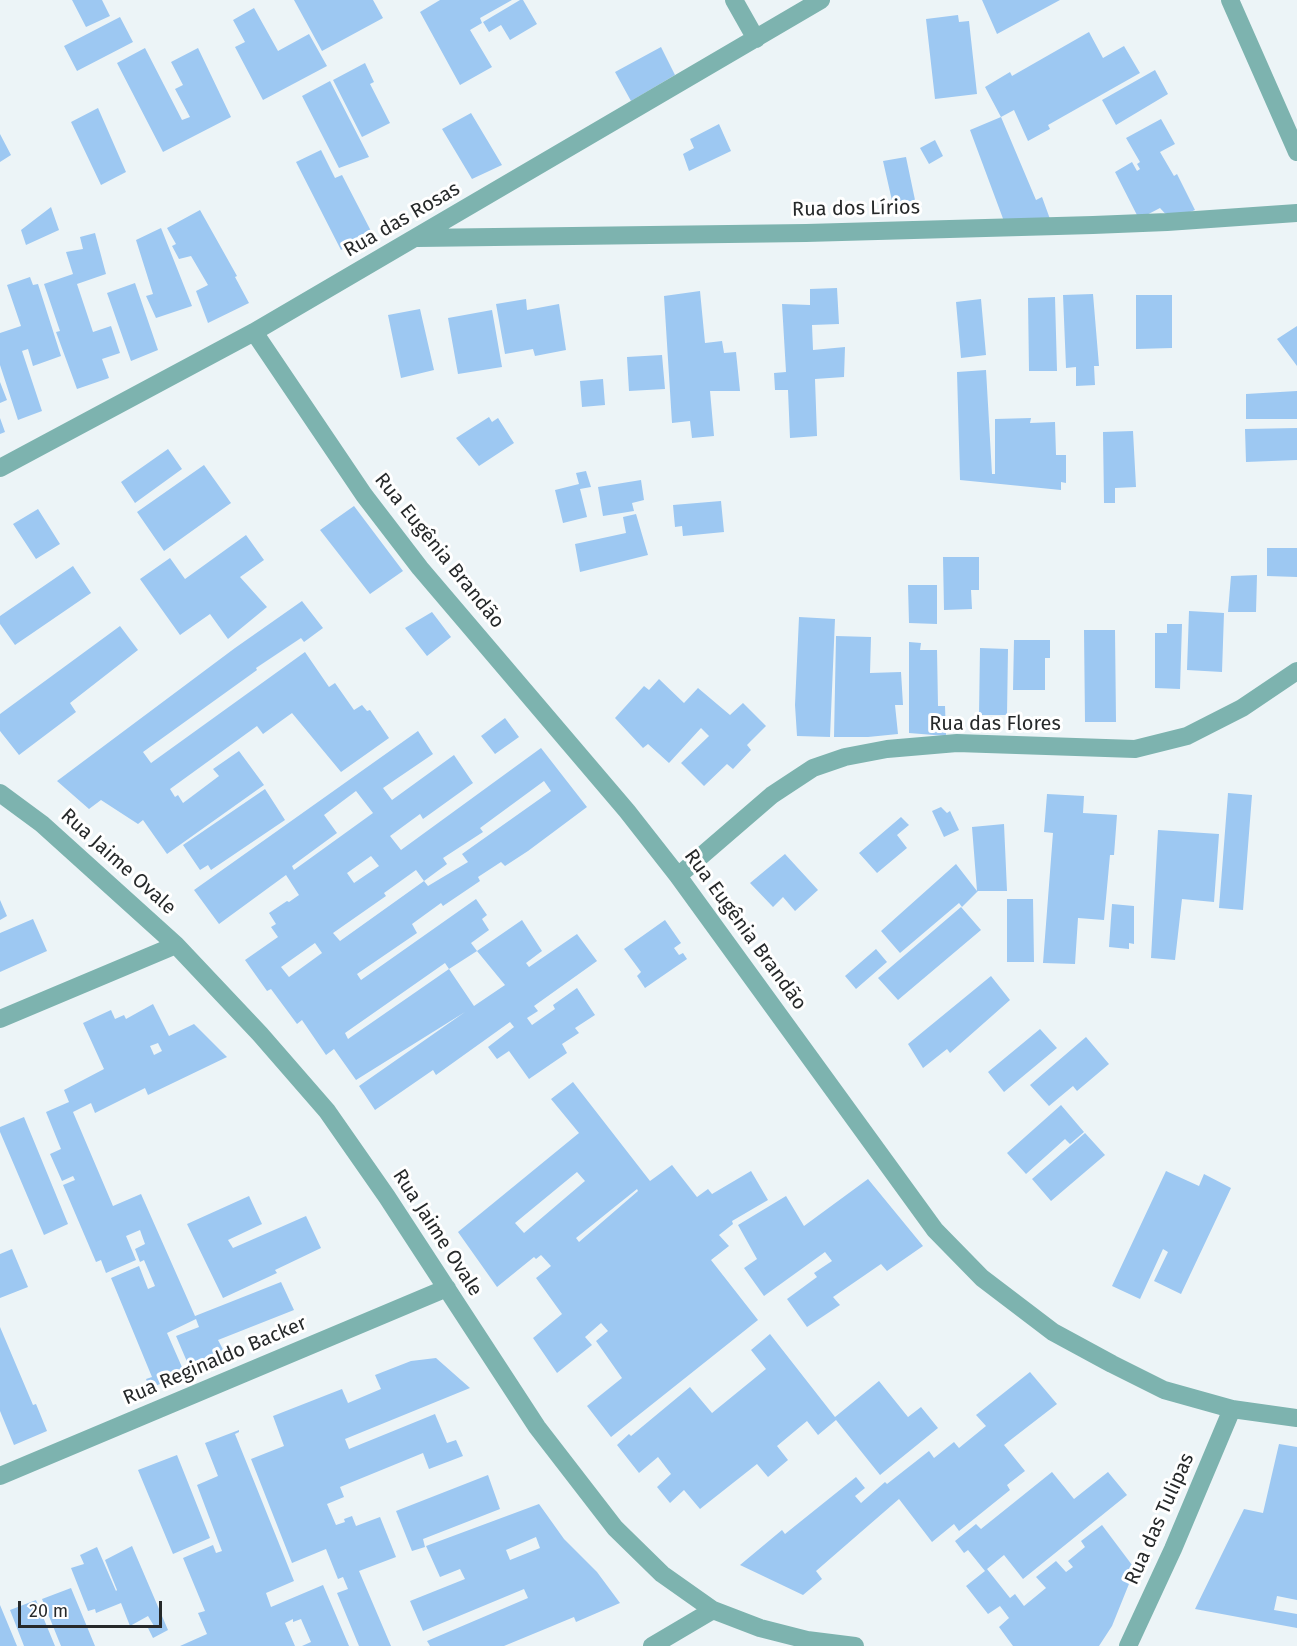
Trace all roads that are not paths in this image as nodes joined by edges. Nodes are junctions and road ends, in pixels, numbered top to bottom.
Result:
1 (734, 0) edge
2 (821, 0) edge
3 (1230, 0) edge
4 (756, 39) junction
5 (1297, 152) edge
6 (1297, 213) edge
7 (416, 238) junction
8 (254, 332) junction
9 (0, 468) edge
10 (1297, 671) edge
11 (0, 793) edge
12 (678, 876) junction
13 (176, 945) junction
14 (0, 1019) edge
15 (447, 1288) junction
16 (1232, 1409) junction
17 (1297, 1418) edge
18 (0, 1476) edge
19 (713, 1610) junction
20 (652, 1646) edge
21 (855, 1646) edge
22 (1128, 1646) edge

1 - 4 street
2 - 4 street, Rua das Rosas
3 - 5 street
4 - 7 street, Rua das Rosas
6 - 7 street, Rua dos Lírios
7 - 8 street, Rua das Rosas
8 - 9 street, Rua das Rosas
8 - 12 street, Rua Eugênia Brandão
10 - 12 street, Rua das Flores
11 - 13 street, Rua Jaime Ovale
12 - 16 street, Rua Eugênia Brandão
13 - 14 street
13 - 15 street, Rua Jaime Ovale
15 - 18 street, Rua Reginaldo Backer
15 - 19 street, Rua Jaime Ovale
16 - 17 street, Rua Eugênia Brandão
16 - 22 street, Rua das Tulipas
19 - 20 street
19 - 21 street, Rua Jaime Ovale

